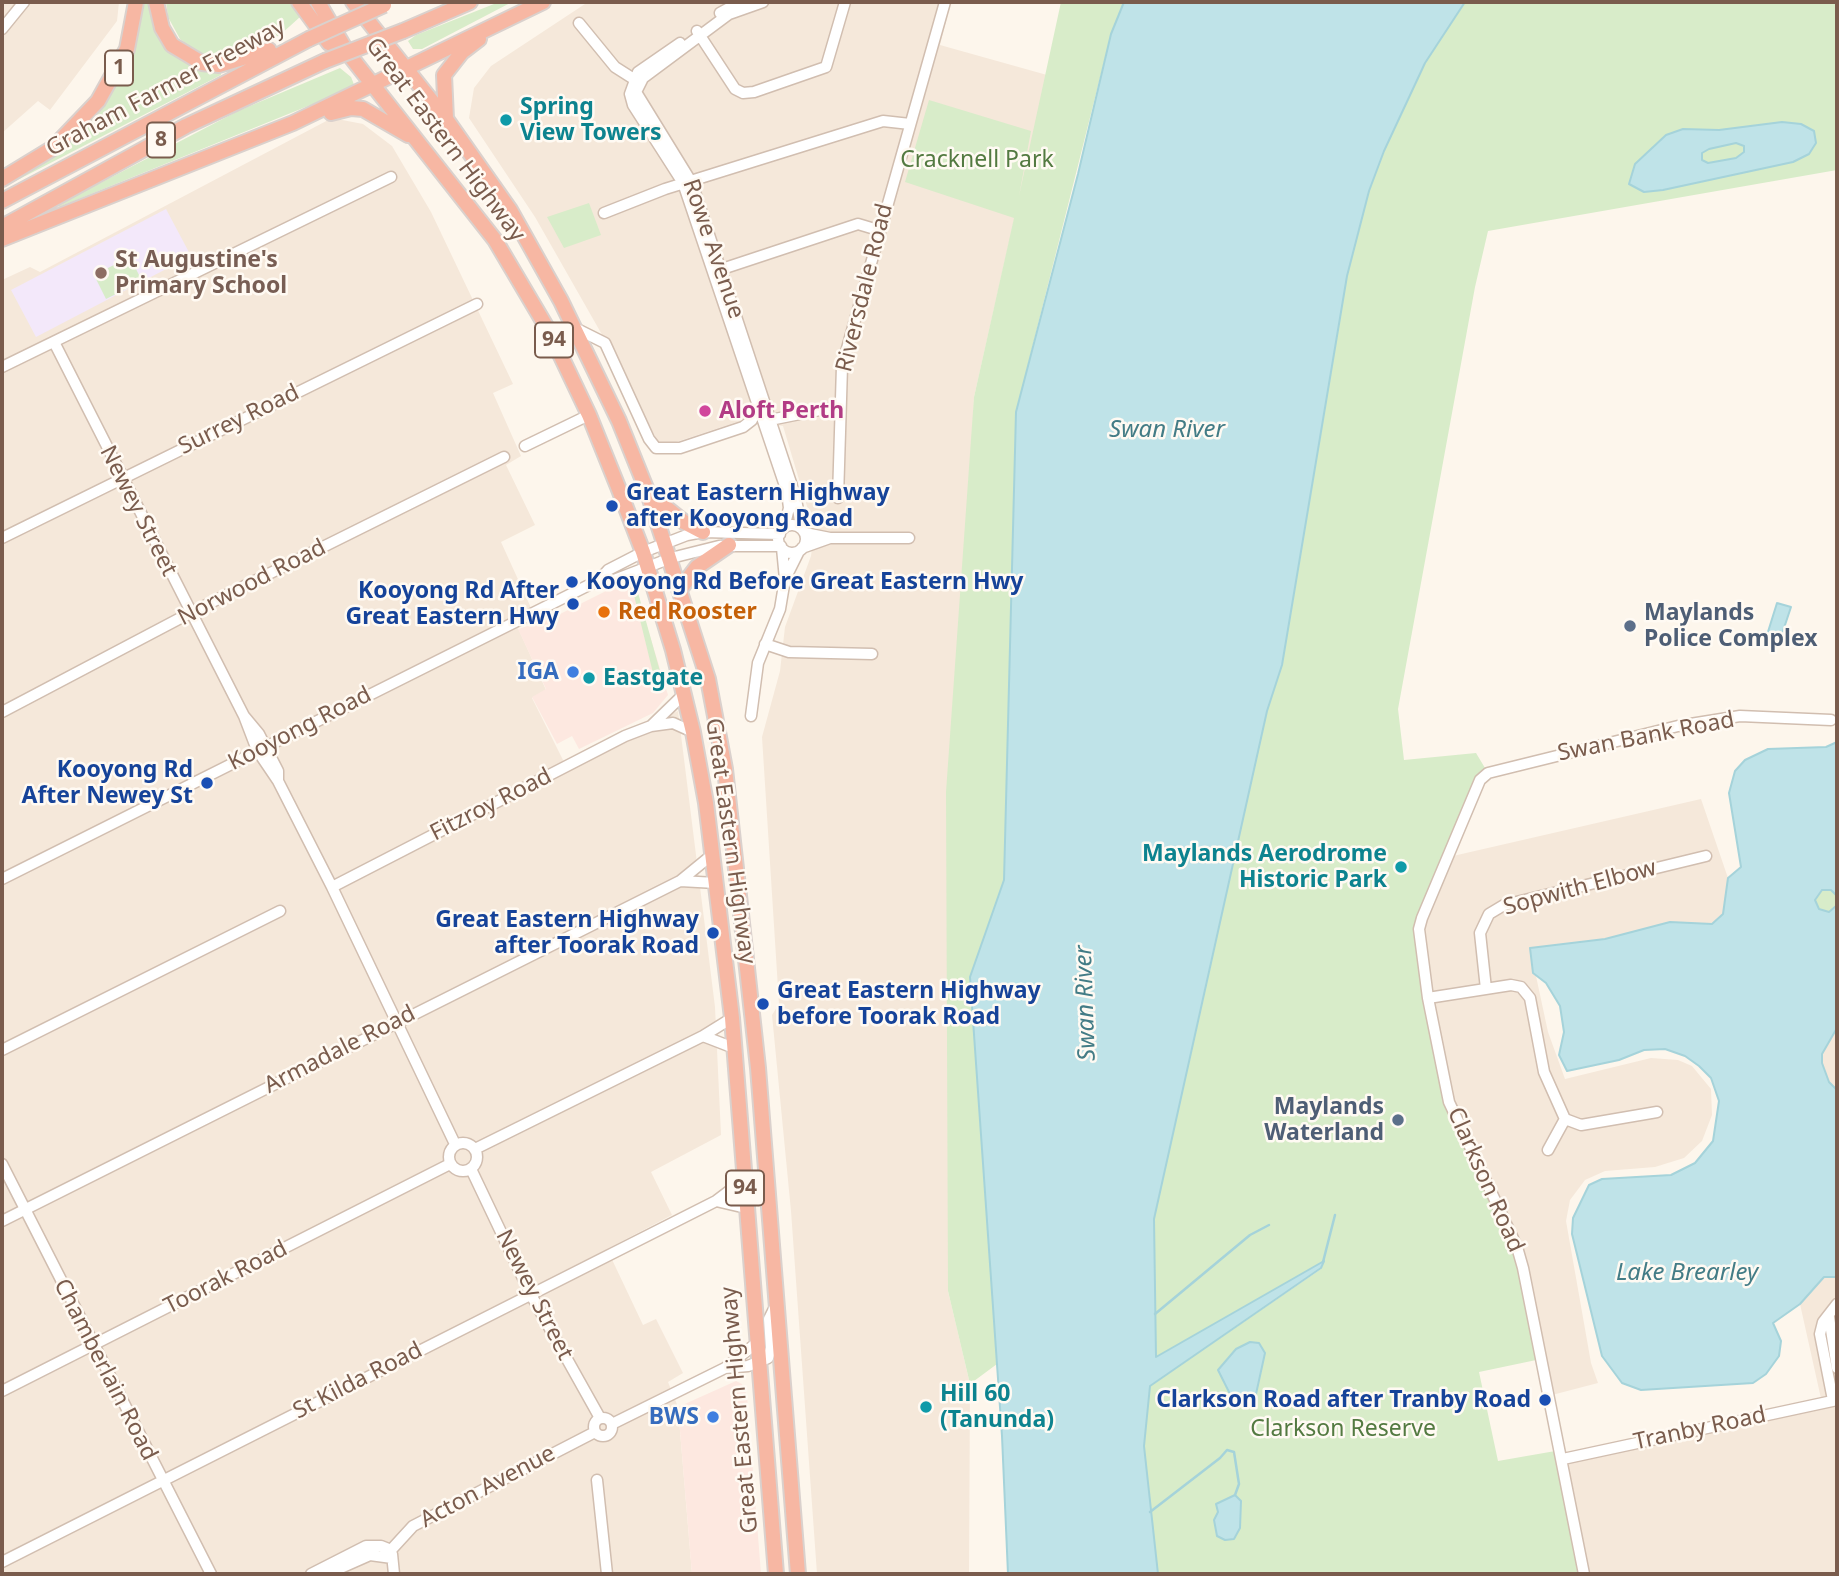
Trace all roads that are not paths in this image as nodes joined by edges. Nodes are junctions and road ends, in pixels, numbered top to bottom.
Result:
1 (24, 2) edge
2 (136, 2) edge
3 (156, 2) edge
4 (299, 2) edge
5 (318, 2) edge
6 (353, 2) edge
7 (471, 2) edge
8 (543, 2) edge
9 (740, 2) edge
10 (763, 2) edge
11 (845, 2) edge
12 (945, 2) edge
13 (388, 3) edge
14 (502, 21) junction
15 (579, 23) dead end
16 (2, 29) edge
17 (699, 33) junction
18 (294, 45) junction
19 (347, 52) junction
20 (405, 68) junction
21 (636, 81) junction
22 (373, 86) junction
23 (446, 119) junction
24 (293, 123) junction
25 (910, 124) junction
26 (418, 141) junction
27 (391, 177) dead end
28 (2, 179) edge
29 (688, 183) junction
30 (2, 201) edge
31 (604, 213) dead end
32 (2, 227) edge
33 (878, 230) junction
34 (2, 239) edge
35 (718, 270) junction
36 (477, 304) dead end
37 (575, 327) junction
38 (54, 342) junction
39 (2, 368) edge
40 (758, 405) junction
41 (840, 406) junction
42 (589, 415) junction
43 (767, 421) junction
44 (525, 446) dead end
45 (504, 457) dead end
46 (121, 478) junction
47 (648, 493) junction
48 (838, 498) dead end
49 (782, 531) junction
50 (803, 531) junction
51 (703, 532) junction
52 (2, 538) edge
53 (830, 538) junction
54 (909, 538) dead end
55 (666, 542) junction
56 (729, 545) junction
57 (782, 547) junction
58 (801, 549) junction
59 (671, 558) junction
60 (645, 559) junction
61 (785, 579) junction
62 (681, 587) junction
63 (190, 614) junction
64 (765, 644) junction
65 (872, 654) dead end
66 (684, 694) junction
67 (2, 712) edge
68 (751, 716) dead end
69 (1831, 719) dead end
70 (651, 726) junction
71 (693, 732) junction
72 (261, 748) junction
73 (1503, 767) joint
74 (713, 854) junction
75 (1706, 856) dead end
76 (2, 879) edge
77 (680, 881) junction
78 (716, 883) junction
79 (332, 887) junction
80 (279, 911) dead end
81 (1486, 989) junction
82 (1428, 998) junction
83 (732, 1017) junction
84 (398, 1021) junction
85 (703, 1036) junction
86 (734, 1048) junction
87 (2, 1050) edge
88 (1657, 1112) dead end
89 (1565, 1119) junction
90 (455, 1144) junction
91 (475, 1149) junction
92 (1548, 1150) dead end
93 (2, 1164) edge
94 (450, 1164) junction
95 (471, 1169) junction
96 (745, 1179) junction
97 (716, 1201) junction
98 (746, 1208) junction
99 (23, 1210) junction
100 (2, 1221) edge
101 (530, 1293) junction
102 (777, 1304) junction
103 (1837, 1304) edge
104 (1829, 1317) junction
105 (758, 1342) junction
106 (93, 1346) junction
107 (759, 1362) junction
108 (725, 1368) junction
109 (1837, 1368) edge
110 (2, 1391) edge
111 (1835, 1400) edge
112 (600, 1418) junction
113 (612, 1424) junction
114 (595, 1432) junction
115 (1563, 1459) junction
116 (597, 1480) dead end
117 (162, 1481) junction
118 (392, 1554) junction
119 (2, 1562) edge
120 (211, 1574) edge
121 (311, 1574) edge
122 (327, 1574) edge
123 (394, 1574) edge
124 (607, 1574) edge
125 (776, 1574) edge
126 (798, 1574) edge
127 (1584, 1574) edge

1 - 16 street
2 - 28 highway, 1
3 - 18 highway
4 - 19 highway
5 - 19 highway, Great Eastern Highway / 94
6 - 20 highway, Great Eastern Highway / 94
7 - 32 highway, Graham Farmer Freeway / 8, bridge
8 - 14 highway
9 - 17 street
10 - 17 street
11 - 17 street
12 - 25 street, Riversdale Road
13 - 18 highway, Graham Farmer Freeway / 8, bridge
14 - 20 highway
14 - 23 highway
15 - 21 street
17 - 21 street
18 - 30 highway, Graham Farmer Freeway / 8
19 - 22 highway, Great Eastern Highway / 94
20 - 22 highway
20 - 23 highway, Great Eastern Highway / 94
21 - 29 street, Rowe Avenue
22 - 24 highway
22 - 26 highway, Great Eastern Highway / 94
23 - 37 highway, Great Eastern Highway / 94
24 - 26 highway
24 - 34 highway
25 - 29 street
25 - 33 street, Riversdale Road
26 - 42 highway, Great Eastern Highway / 94
27 - 38 street
29 - 31 street
29 - 35 street, Rowe Avenue
33 - 35 street
33 - 41 street, Riversdale Road
35 - 40 street, Rowe Avenue
35 - 43 street, Rowe Avenue
36 - 46 street, Surrey Road
37 - 40 street
37 - 47 highway, Great Eastern Highway / 94
38 - 39 street
38 - 46 street, Newey Street
40 - 43 street, Rowe Avenue
41 - 43 street
41 - 48 street, Riversdale Road
42 - 44 street
42 - 60 highway, Great Eastern Highway / 94
43 - 49 street, Rowe Avenue
43 - 50 street, Rowe Avenue
45 - 63 street, Norwood Road
46 - 52 street, Surrey Road
46 - 63 street, Newey Street
47 - 51 highway
47 - 55 highway, Great Eastern Highway / 94
49 - 50 street
49 - 51 street, Kooyong Road
49 - 57 street
50 - 53 street
50 - 58 street
51 - 55 street, Kooyong Road
53 - 54 street
53 - 58 street
55 - 59 highway, Great Eastern Highway / 94
55 - 60 street, Kooyong Road
56 - 57 street, Kooyong Road
56 - 59 street, Kooyong Road
56 - 62 highway
57 - 58 street
57 - 61 street
58 - 61 street
59 - 60 street, Kooyong Road
59 - 62 highway, Great Eastern Highway / 94
60 - 66 highway, Great Eastern Highway / 94
60 - 72 street, Kooyong Road
61 - 64 street
62 - 102 highway, Great Eastern Highway / 94
63 - 67 street, Norwood Road
63 - 72 street, Newey Street
64 - 65 street
64 - 68 street
66 - 70 street, Fitzroy Road
66 - 71 highway, Great Eastern Highway / 94
69 - 73 street, Swan Bank Road
70 - 71 street
70 - 79 street, Fitzroy Road
71 - 74 highway, Great Eastern Highway / 94
72 - 76 street, Kooyong Road
72 - 79 street, Newey Street
73 - 82 street, Clarkson Road
74 - 77 street, Armadale Road
74 - 78 highway, Great Eastern Highway / 94
75 - 81 street, Sopwith Elbow
77 - 78 street, Armadale Road
77 - 84 street, Armadale Road
78 - 83 highway, Great Eastern Highway / 94
79 - 84 street, Newey Street
80 - 87 street
81 - 82 street
81 - 89 street
82 - 115 street, Clarkson Road
83 - 85 street
83 - 86 highway, Great Eastern Highway / 94
84 - 90 street, Newey Street
84 - 99 street, Armadale Road
85 - 86 street
85 - 91 street
86 - 96 highway, Great Eastern Highway / 94
88 - 89 street
89 - 92 street
90 - 91 street
90 - 94 street
91 - 95 street
93 - 99 street, Chamberlain Road
94 - 95 street
94 - 106 street, Toorak Road
95 - 101 street, Newey Street
96 - 97 street, St Kilda Road
96 - 98 highway, Great Eastern Highway / 94
97 - 98 street
97 - 101 street, St Kilda Road
98 - 105 highway, Great Eastern Highway / 94
99 - 100 street, Armadale Road
99 - 106 street, Chamberlain Road
101 - 112 street, Newey Street
101 - 117 street, St Kilda Road
102 - 107 street
102 - 126 highway, Great Eastern Highway / 94
103 - 104 street
104 - 109 street
104 - 111 street
105 - 107 highway, Great Eastern Highway / 94
105 - 108 street
106 - 110 street, Toorak Road
106 - 117 street, Chamberlain Road
107 - 108 street
107 - 125 highway, Great Eastern Highway / 94
108 - 113 street
111 - 115 street, Tranby Road
112 - 113 street
112 - 114 street
113 - 114 street
114 - 118 street, Acton Avenue
115 - 127 street, Clarkson Road
116 - 124 street
117 - 119 street, St Kilda Road
117 - 120 street, Chamberlain Road
118 - 121 street
118 - 122 street
118 - 123 street

